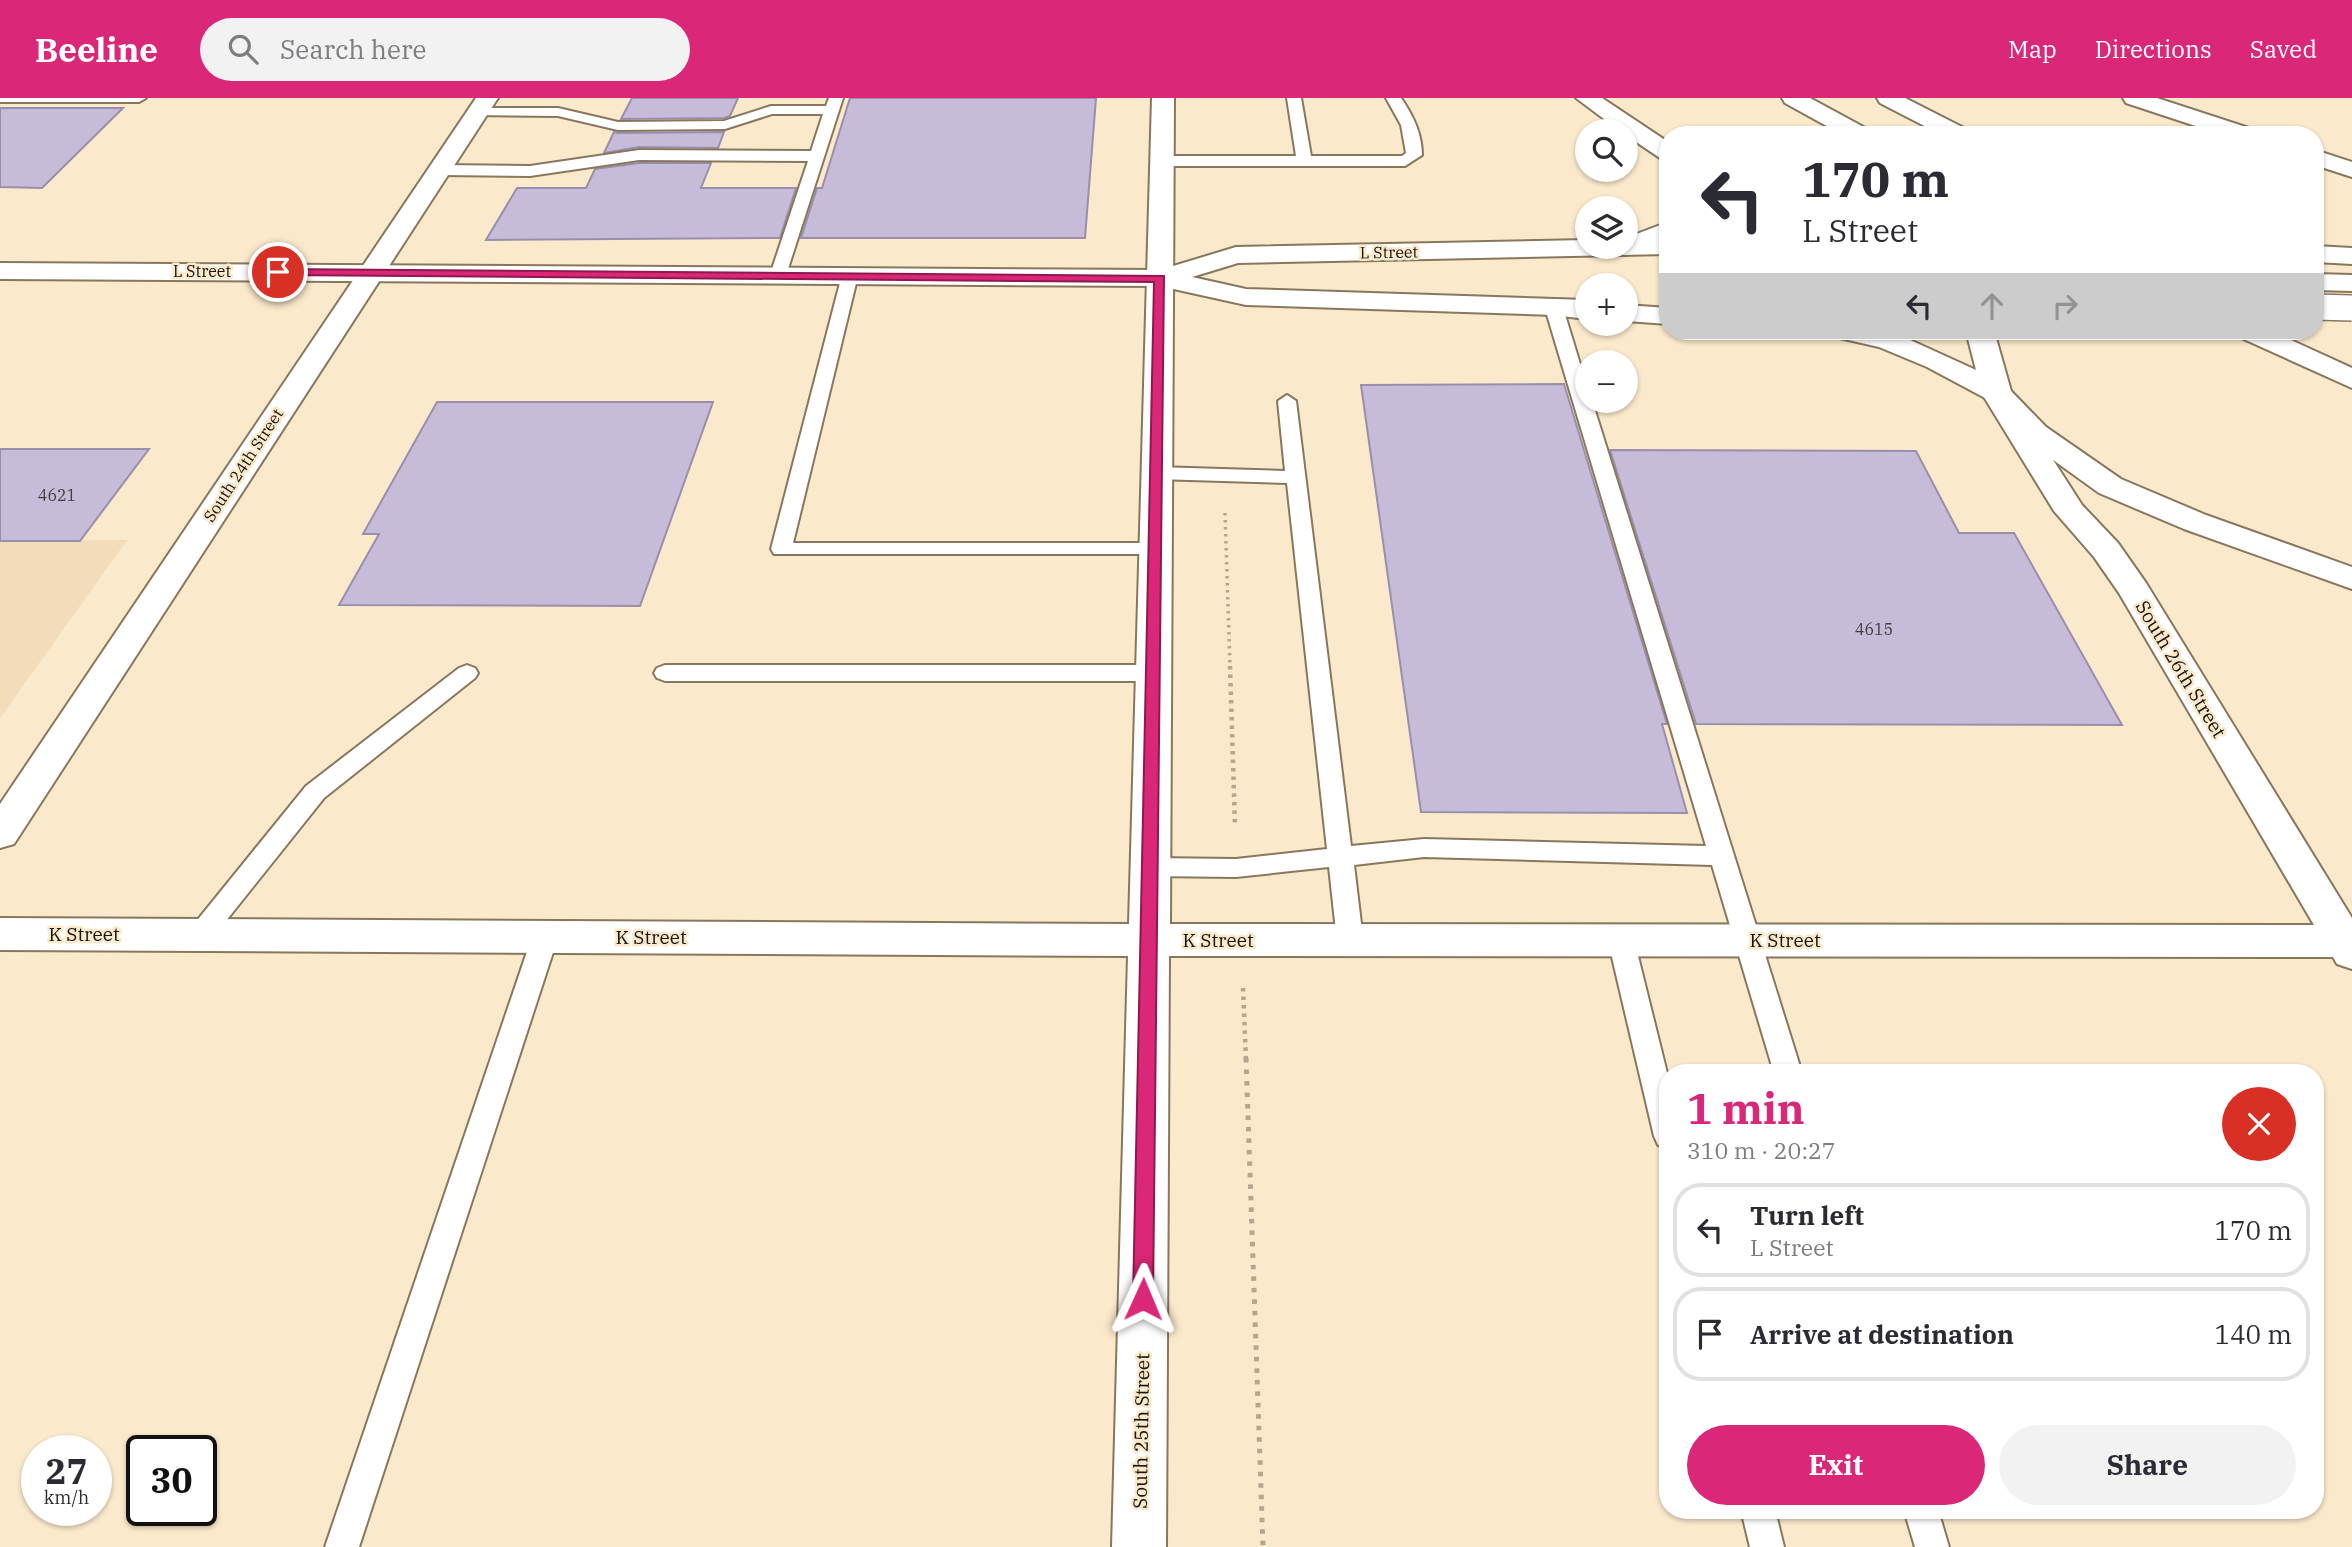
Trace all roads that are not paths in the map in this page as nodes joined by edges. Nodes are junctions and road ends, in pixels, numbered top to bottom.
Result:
1 (1163, 98) edge
2 (1294, 98) edge
3 (1393, 98) edge
4 (1587, 98) edge
5 (1793, 98) edge
6 (1888, 98) edge
7 (2134, 98) edge
8 (0, 99) edge
9 (139, 99) edge
10 (834, 104) edge
11 (482, 105) edge
12 (1844, 126) edge
13 (1942, 126) edge
14 (2220, 126) edge
15 (1659, 147) edge
16 (817, 156) junction
17 (2324, 160) edge
18 (1162, 161) junction
19 (1304, 162) junction
20 (439, 170) junction
21 (2352, 170) edge
22 (1659, 234) edge
23 (1638, 242) edge
24 (1659, 246) edge
25 (1638, 247) edge
26 (1575, 248) edge
27 (2324, 254) edge
28 (2352, 256) edge
29 (0, 271) edge
30 (370, 272) junction
31 (778, 275) junction
32 (850, 275) junction
33 (1160, 278) junction
34 (2324, 282) edge
35 (2352, 282) edge
36 (2324, 304) edge
37 (2324, 307) edge
38 (1553, 308) junction
39 (2352, 308) edge
40 (1575, 309) edge
41 (1659, 309) edge
42 (1638, 310) edge
43 (1638, 312) edge
44 (1659, 315) edge
45 (2324, 318) edge
46 (2352, 318) edge
47 (1887, 340) edge
48 (1981, 340) edge
49 (2268, 340) edge
50 (2352, 379) edge
51 (1997, 393) junction
52 (1287, 401) dead end
53 (1156, 473) junction
54 (1295, 477) junction
55 (1155, 549) junction
56 (2352, 579) edge
57 (467, 673) dead end
58 (665, 673) dead end
59 (1153, 673) junction
60 (0, 834) edge
61 (1339, 856) junction
62 (1722, 856) junction
63 (1149, 867) junction
64 (0, 934) edge
65 (200, 935) junction
66 (545, 937) junction
67 (1148, 940) junction
68 (1350, 940) junction
69 (1621, 940) junction
70 (1747, 940) junction
71 (2349, 945) edge
72 (1785, 1064) edge
73 (1659, 1098) edge
74 (1760, 1519) edge
75 (1924, 1519) edge
76 (342, 1547) edge
77 (1139, 1547) edge
78 (1767, 1547) edge
79 (1932, 1547) edge

1 - 18 main road, South 25th Street
2 - 19 lane
3 - 19 lane
4 - 15 main road
5 - 12 main road
6 - 13 main road
7 - 14 main road
8 - 9 lane
10 - 11 lane
10 - 16 lane
11 - 20 main road, South 24th Street
16 - 20 lane
16 - 31 lane
17 - 21 main road
18 - 19 lane
18 - 33 main road, South 25th Street
20 - 30 main road, South 24th Street
22 - 23 main road
24 - 25 main road, L Street
26 - 33 main road, L Street
27 - 28 main road
29 - 30 main road, L Street
30 - 31 main road, L Street
30 - 60 main road, South 24th Street
31 - 32 main road, L Street
32 - 33 main road, L Street
32 - 55 lane
33 - 38 main road, L Street
33 - 53 main road, South 25th Street
34 - 35 main road
36 - 46 main road
37 - 39 main road, bridge
38 - 40 main road, L Street
38 - 62 lane
41 - 42 main road
43 - 44 main road
45 - 46 main road
47 - 51 main road
48 - 51 main road
49 - 50 main road
51 - 56 main road
51 - 71 main road, South 26th Street
52 - 54 lane
53 - 54 lane
53 - 55 main road, South 25th Street
54 - 61 lane
55 - 59 main road, South 25th Street
57 - 65 lane
58 - 59 lane
59 - 63 main road, South 25th Street
61 - 62 lane
61 - 63 lane
61 - 68 lane
62 - 70 lane
63 - 67 main road, South 25th Street
64 - 65 main road, K Street
65 - 66 main road, K Street
66 - 67 main road, K Street
66 - 76 lane
67 - 68 main road, K Street
67 - 77 main road, South 25th Street
68 - 69 main road, K Street
69 - 70 main road, K Street
69 - 73 lane
70 - 71 main road, K Street
70 - 72 lane
74 - 78 lane
75 - 79 lane

